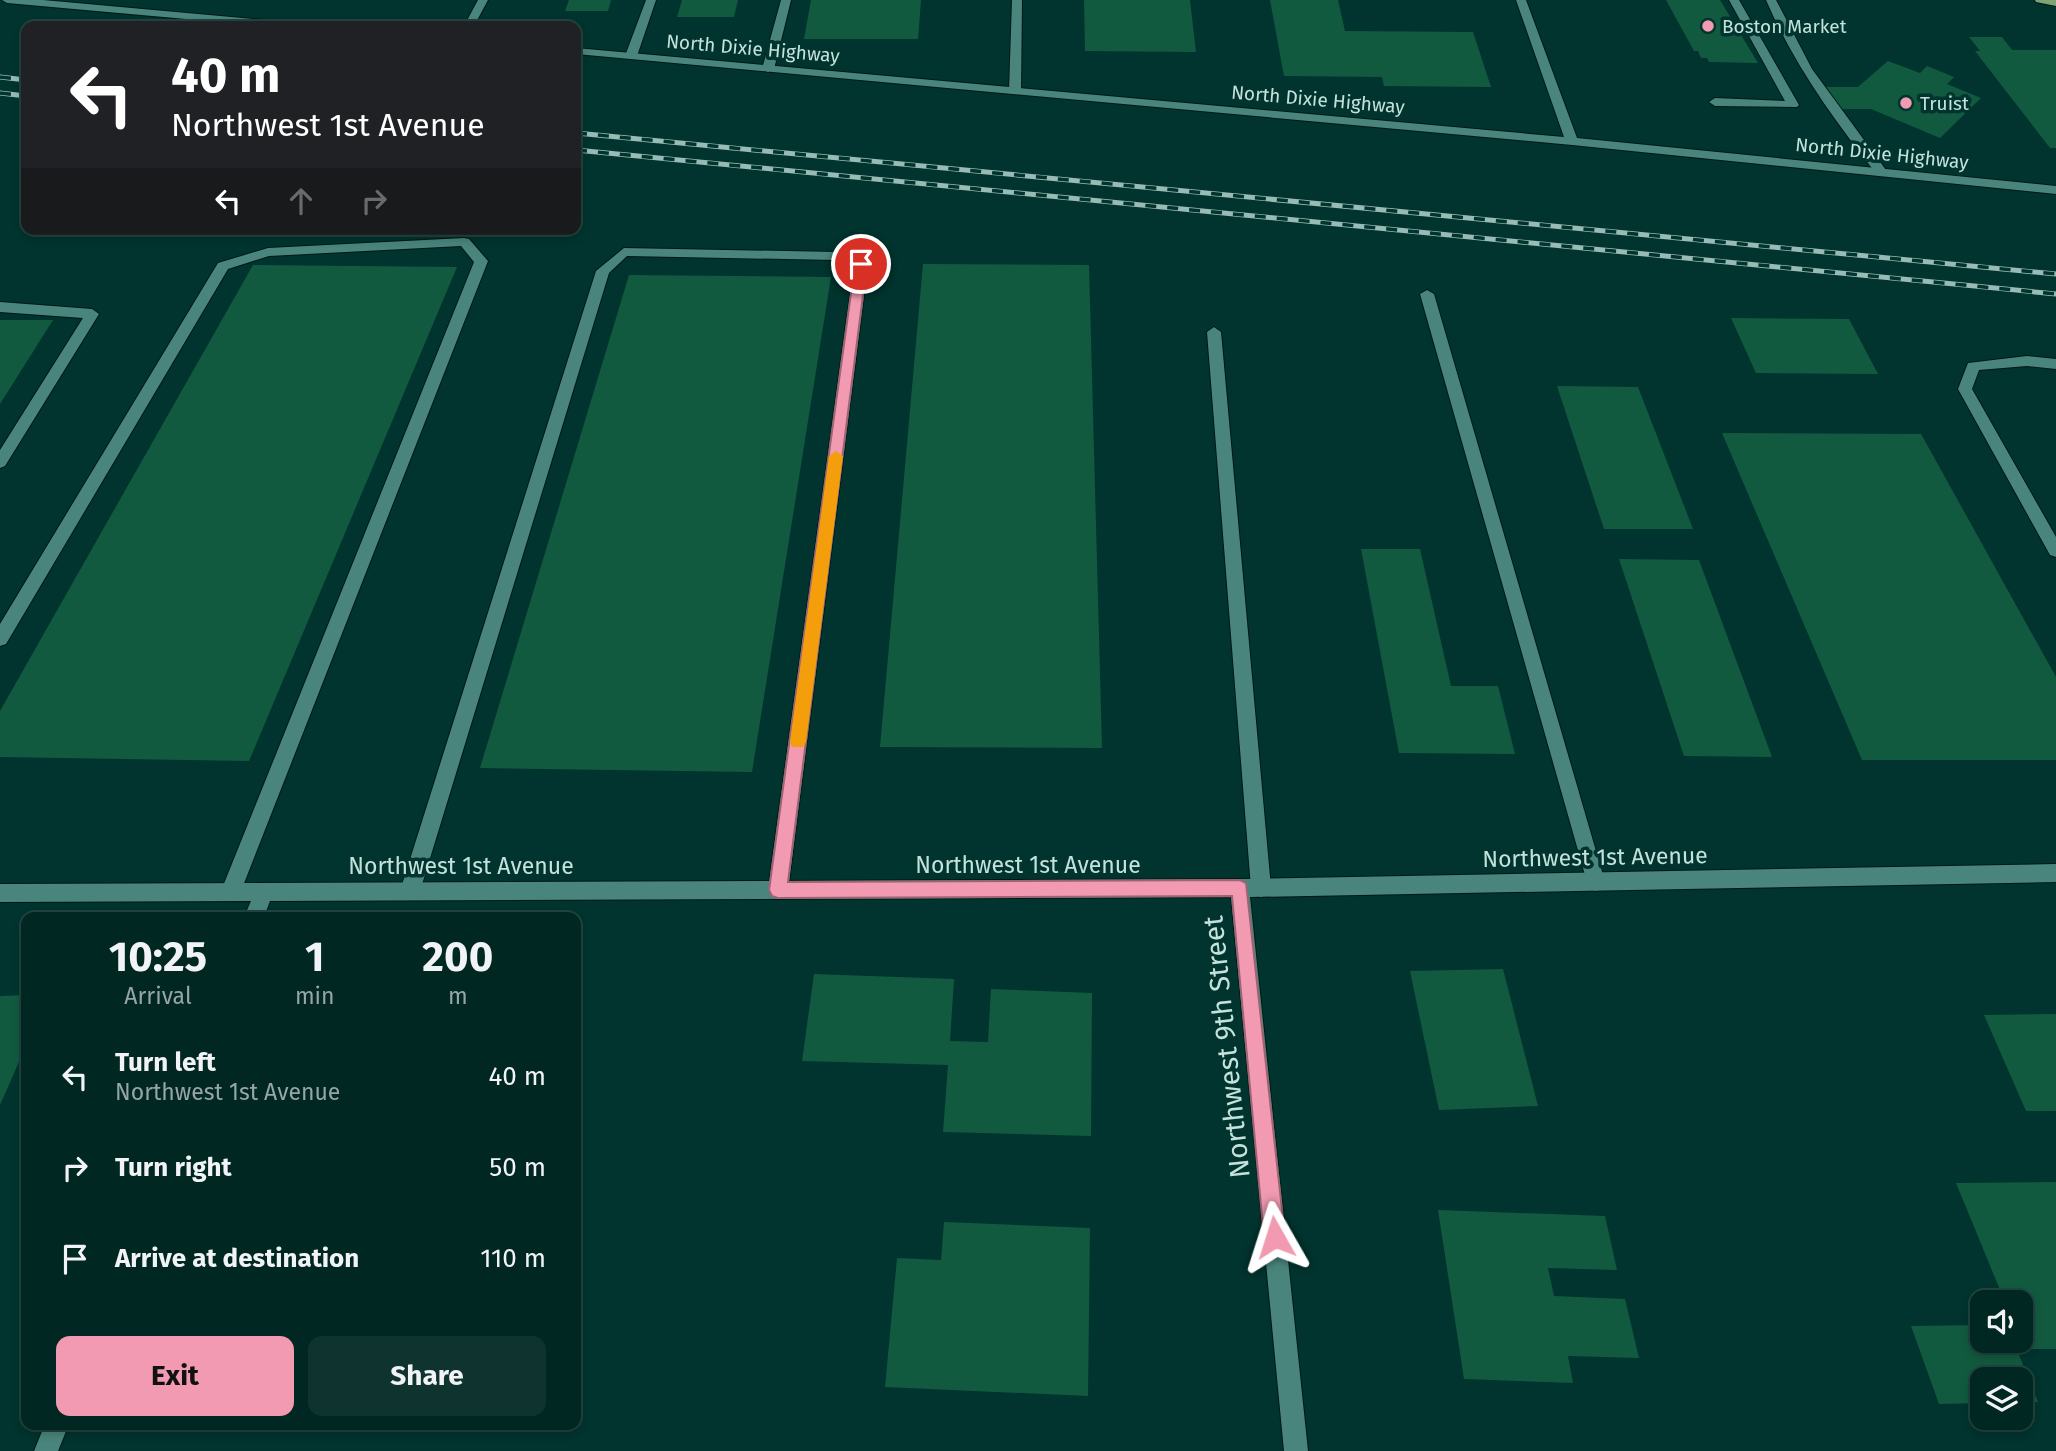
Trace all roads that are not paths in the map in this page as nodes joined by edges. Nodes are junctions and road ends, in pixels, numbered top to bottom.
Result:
1 (7, 0) edge
2 (483, 0) edge
3 (651, 0) edge
4 (786, 0) edge
5 (1017, 0) edge
6 (1521, 0) edge
7 (1734, 0) edge
8 (1771, 0) edge
9 (2040, 0) edge
10 (2056, 3) edge
11 (241, 21) edge
12 (472, 21) edge
13 (581, 51) edge
14 (631, 56) junction
15 (768, 69) junction
16 (1015, 91) junction
17 (1715, 102) dead end
18 (1573, 141) junction
19 (1882, 173) junction
20 (2056, 190) edge
21 (1427, 294) dead end
22 (0, 307) edge
23 (1214, 332) dead end
24 (2056, 365) edge
25 (0, 462) edge
26 (2056, 551) edge
27 (0, 639) edge
28 (2056, 873) edge
29 (1597, 882) junction
30 (1250, 888) junction
31 (778, 890) junction
32 (231, 891) junction
33 (410, 891) junction
34 (264, 892) junction
35 (0, 893) edge
36 (256, 912) edge
37 (55, 1430) edge
38 (46, 1451) edge
39 (1296, 1451) edge

1 - 11 main road
2 - 12 main road
3 - 14 main road
4 - 15 main road
5 - 16 main road
6 - 18 main road
7 - 17 main road
8 - 19 main road
9 - 10 main road
13 - 14 main road, North Dixie Highway
14 - 15 main road, North Dixie Highway
15 - 16 main road, North Dixie Highway
16 - 18 main road, North Dixie Highway
18 - 19 main road, North Dixie Highway
19 - 20 main road, North Dixie Highway
21 - 29 main road
22 - 25 main road
23 - 30 main road, Northwest 9th Street
24 - 26 main road
27 - 32 main road
28 - 29 main road, Northwest 1st Avenue
29 - 30 main road, Northwest 1st Avenue
30 - 31 main road, Northwest 1st Avenue
30 - 39 main road, Northwest 9th Street
31 - 33 main road, Northwest 1st Avenue
31 - 33 main road
32 - 34 main road, Northwest 1st Avenue
32 - 35 main road, Northwest 1st Avenue
33 - 34 main road, Northwest 1st Avenue
34 - 36 main road
37 - 38 main road

